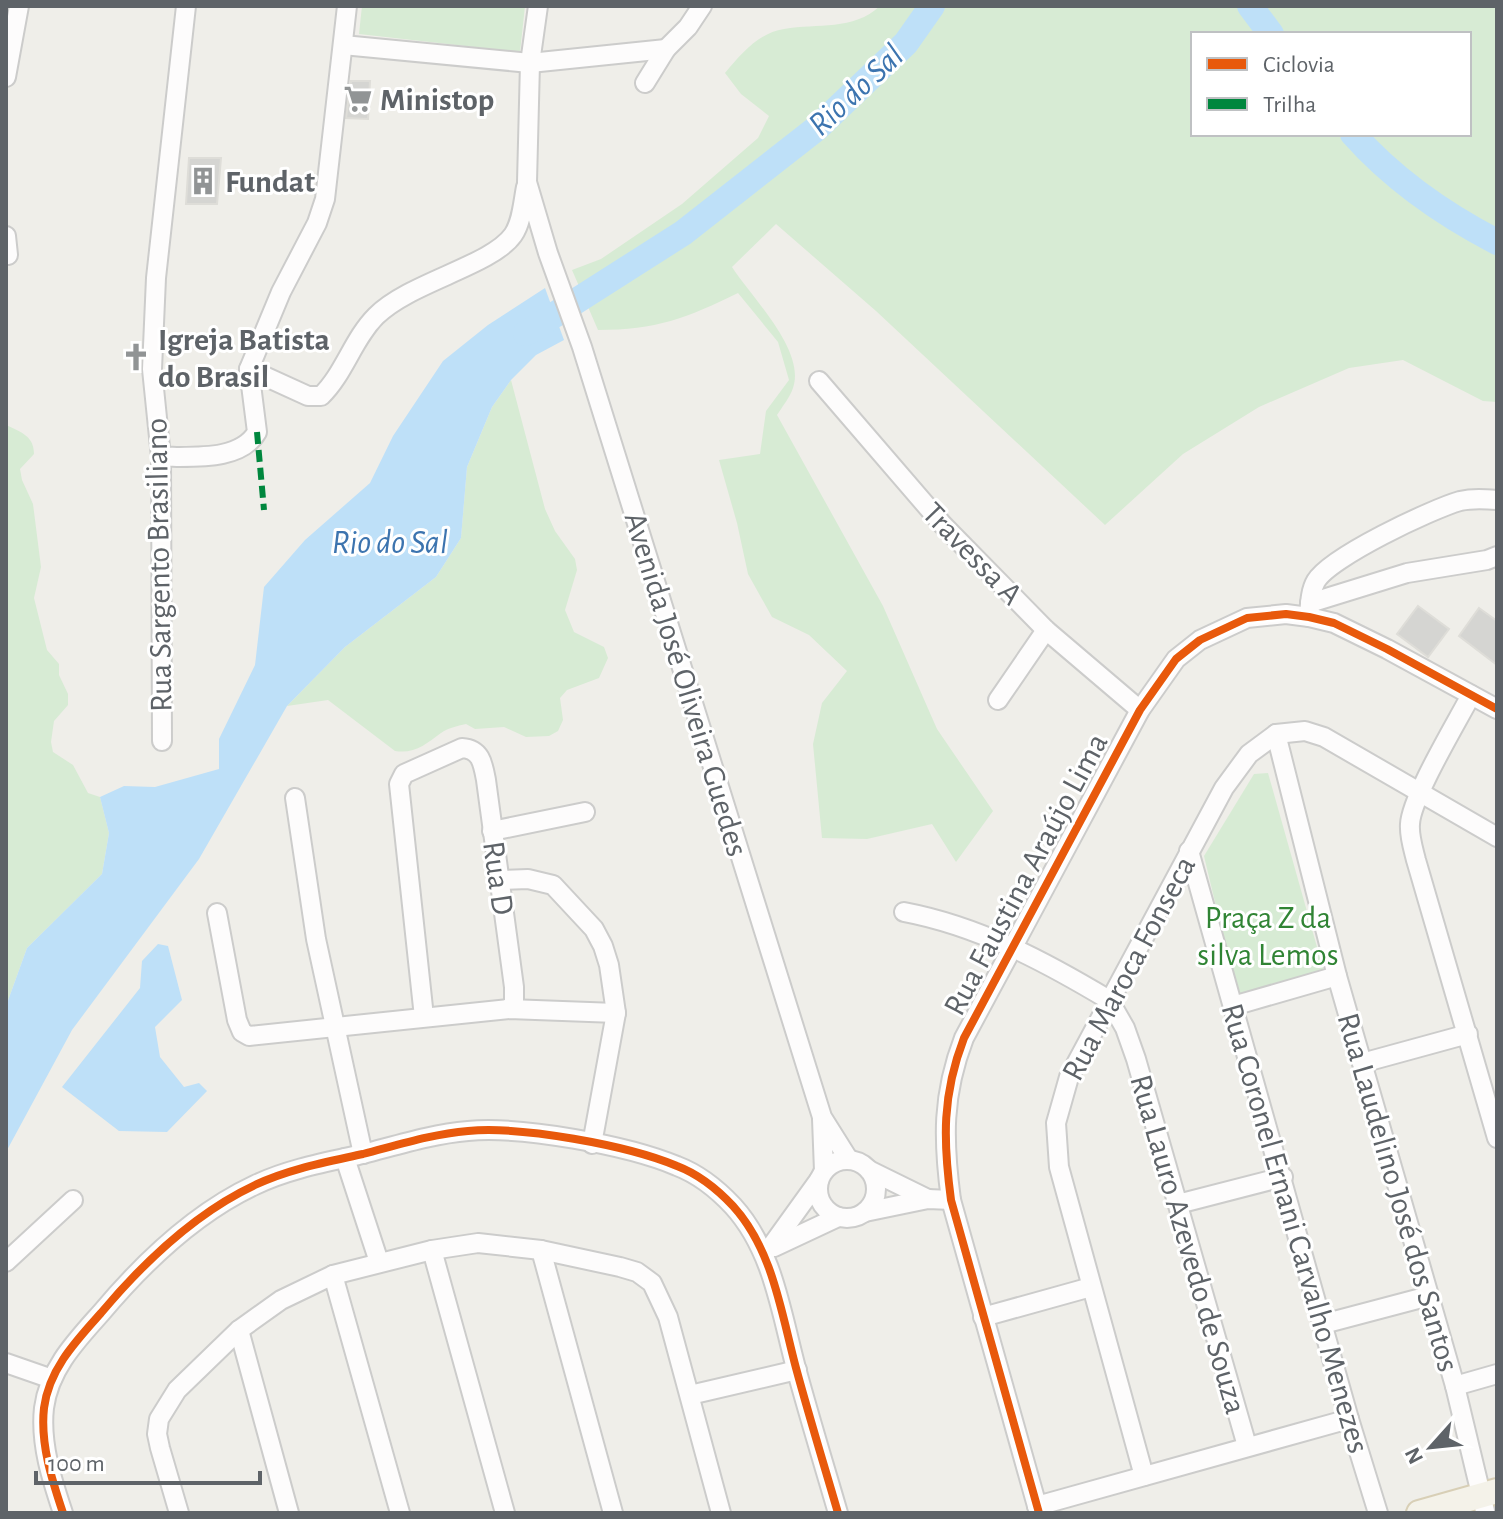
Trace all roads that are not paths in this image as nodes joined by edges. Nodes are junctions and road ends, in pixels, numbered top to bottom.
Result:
1 (19, 6) edge
2 (186, 6) edge
3 (347, 6) edge
4 (538, 6) edge
5 (702, 6) edge
6 (10, 33) edge
7 (343, 45) junction
8 (666, 49) junction
9 (530, 63) junction
10 (6, 77) edge
11 (645, 83) dead end
12 (527, 182) junction
13 (6, 236) edge
14 (8, 255) dead end
15 (249, 369) junction
16 (819, 381) dead end
17 (161, 457) junction
18 (1497, 500) edge
19 (1494, 561) edge
20 (1310, 610) junction
21 (1046, 630) junction
22 (1471, 695) junction
23 (998, 700) dead end
24 (1497, 709) edge
25 (1140, 710) junction
26 (1276, 734) junction
27 (162, 741) dead end
28 (1420, 794) junction
29 (295, 798) dead end
30 (585, 812) dead end
31 (492, 831) junction
32 (1497, 837) edge
33 (1189, 851) junction
34 (500, 880) junction
35 (904, 912) dead end
36 (217, 913) dead end
37 (1014, 948) junction
38 (1337, 976) junction
39 (1109, 1000) junction
40 (1233, 1006) junction
41 (509, 1009) junction
42 (616, 1013) junction
43 (424, 1017) junction
44 (336, 1029) junction
45 (1468, 1034) junction
46 (1362, 1063) junction
47 (1493, 1110) edge
48 (822, 1117) junction
49 (1497, 1138) edge
50 (592, 1144) junction
51 (354, 1156) junction
52 (849, 1160) junction
53 (869, 1170) junction
54 (821, 1175) junction
55 (1283, 1177) junction
56 (928, 1199) junction
57 (73, 1200) dead end
58 (951, 1200) junction
59 (1178, 1204) junction
60 (865, 1212) junction
61 (838, 1217) junction
62 (432, 1250) junction
63 (541, 1250) junction
64 (767, 1250) junction
65 (6, 1262) edge
66 (379, 1262) junction
67 (333, 1275) junction
68 (1091, 1287) junction
69 (1429, 1296) junction
70 (983, 1317) junction
71 (1323, 1324) junction
72 (239, 1330) junction
73 (6, 1363) edge
74 (797, 1370) junction
75 (1497, 1374) edge
76 (52, 1379) junction
77 (1455, 1386) junction
78 (690, 1395) junction
79 (1349, 1419) junction
80 (1247, 1446) junction
81 (1144, 1476) junction
82 (1488, 1504) edge
83 (1038, 1509) edge
84 (1447, 1509) edge
85 (63, 1513) edge
86 (179, 1513) edge
87 (289, 1513) edge
88 (400, 1513) edge
89 (505, 1513) edge
90 (613, 1513) edge
91 (721, 1513) edge
92 (838, 1513) edge
93 (1378, 1513) edge
94 (1419, 1513) edge

1 - 6 street
2 - 17 street, Rua Sargento Brasiliano
3 - 7 street
4 - 9 street
5 - 8 street
6 - 10 street
7 - 9 street
7 - 15 street
8 - 9 street
8 - 11 street
9 - 12 street
12 - 15 street
12 - 48 street, Avenida José Oliveira Guedes
13 - 14 street
15 - 17 street
16 - 21 street, Travessa A
17 - 27 street, Rua Sargento Brasiliano
18 - 20 street
19 - 20 street
20 - 22 street, Rua Faustina Araújo Lima
20 - 25 street, Rua Faustina Araújo Lima
21 - 23 street
21 - 25 street, Travessa A
22 - 24 street, Rua Faustina Araújo Lima
22 - 28 street
25 - 37 street, Rua Faustina Araújo Lima
26 - 28 street
26 - 33 street, Rua Maroca Fonseca
26 - 38 street, Rua Laudelino José dos Santos
28 - 32 street
28 - 45 street
29 - 44 street
30 - 31 street
31 - 34 street, Rua D
31 - 43 street, Rua D
33 - 39 street, Rua Maroca Fonseca
33 - 40 street, Rua Coronel Ernani Carvalho Menezes
34 - 41 street, Rua D
34 - 42 street
35 - 37 street
36 - 44 street
37 - 39 street
37 - 58 street, Rua Faustina Araújo Lima
38 - 40 street
38 - 46 street, Rua Laudelino José dos Santos
39 - 59 street, Rua Lauro Azevedo de Souza
39 - 68 street, Rua Maroca Fonseca
40 - 55 street, Rua Coronel Ernani Carvalho Menezes
41 - 42 street
41 - 43 street
42 - 50 street
43 - 44 street
44 - 51 street
45 - 46 street
45 - 47 street
46 - 69 street, Rua Laudelino José dos Santos
47 - 49 street
48 - 52 street, Avenida José Oliveira Guedes
48 - 54 street, Avenida José Oliveira Guedes
50 - 51 street
50 - 64 street
51 - 66 street
51 - 76 street
52 - 53 street
52 - 54 street
53 - 56 street
53 - 60 street
54 - 61 street
54 - 64 street
55 - 59 street
55 - 71 street, Rua Coronel Ernani Carvalho Menezes
56 - 58 street
56 - 60 street
57 - 65 street
58 - 70 street, Rua Faustina Araújo Lima
59 - 80 street, Rua Lauro Azevedo de Souza
60 - 61 street
61 - 64 street
62 - 63 street
62 - 66 street
62 - 89 street
63 - 78 street
63 - 90 street
64 - 74 street
66 - 67 street
67 - 72 street
67 - 88 street
68 - 70 street
68 - 81 street, Rua Maroca Fonseca
69 - 71 street
69 - 77 street, Rua Laudelino José dos Santos
70 - 83 street, Rua Faustina Araújo Lima
71 - 79 street, Rua Coronel Ernani Carvalho Menezes
72 - 86 street
72 - 87 street
73 - 76 street
74 - 78 street
74 - 92 street
75 - 77 street
76 - 85 street
77 - 82 street, Rua Laudelino José dos Santos
78 - 91 street
79 - 80 street
79 - 93 street, Rua Coronel Ernani Carvalho Menezes
80 - 81 street
81 - 83 street
82 - 84 main road
84 - 94 main road

